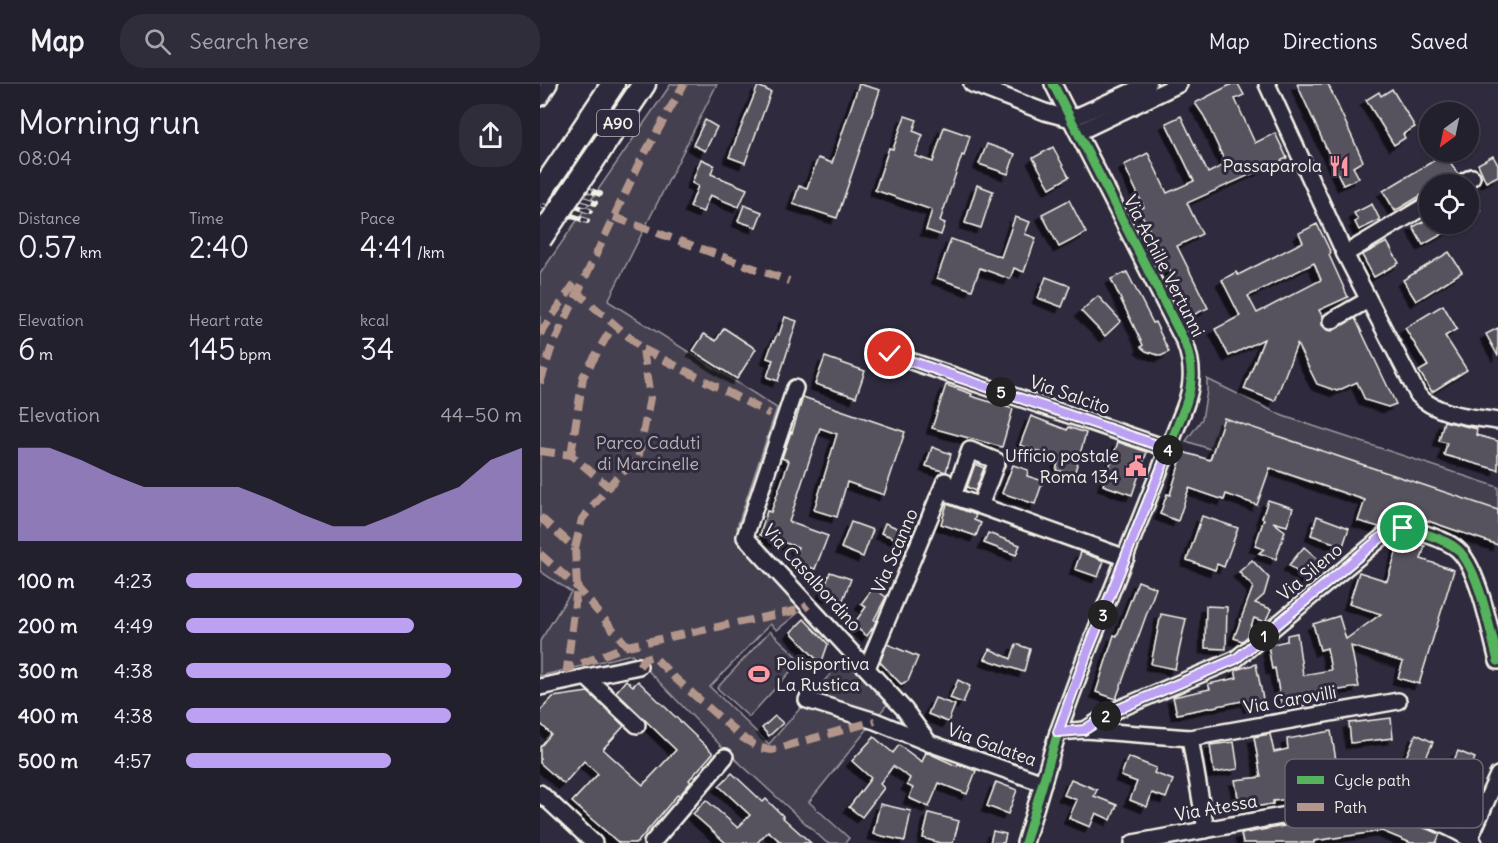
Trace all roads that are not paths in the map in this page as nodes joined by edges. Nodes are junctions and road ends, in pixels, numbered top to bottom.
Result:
1 (549, 84) edge
2 (613, 84) edge
3 (644, 84) edge
4 (972, 84) edge
5 (1053, 84) edge
6 (1148, 84) edge
7 (1179, 84) edge
8 (1267, 84) edge
9 (540, 99) edge
10 (1133, 99) junction
11 (1076, 126) junction
12 (540, 193) edge
13 (1419, 210) edge
14 (540, 239) edge
15 (1345, 254) junction
16 (1368, 300) junction
17 (1331, 321) dead end
18 (890, 354) dead end
19 (795, 388) dead end
20 (1498, 421) edge
21 (1169, 449) junction
22 (945, 482) dead end
23 (980, 506) dead end
24 (1126, 558) junction
25 (1498, 661) edge
26 (639, 666) dead end
27 (867, 668) junction
28 (586, 677) junction
29 (540, 687) edge
30 (807, 700) dead end
31 (1398, 701) dead end
32 (904, 709) joint
33 (637, 725) dead end
34 (1084, 730) junction
35 (1058, 732) junction
36 (1190, 738) junction
37 (929, 743) junction
38 (725, 757) dead end
39 (1498, 775) edge
40 (1043, 783) junction
41 (540, 793) edge
42 (1483, 813) edge
43 (1285, 816) edge
44 (1443, 828) edge
45 (1206, 830) junction
46 (1472, 841) edge
47 (594, 843) edge
48 (652, 843) edge
49 (1025, 843) edge
50 (1133, 843) edge

1 - 9 street
2 - 12 highway, A90, bridge
3 - 14 highway, A90, bridge
4 - 11 street
5 - 11 street, Via Achille Vertunni
6 - 10 street
7 - 10 street
8 - 15 street
10 - 11 street
11 - 21 street, Via Achille Vertunni
13 - 15 street
15 - 16 street
16 - 17 street
16 - 20 street
18 - 21 street, Via Salcito
19 - 27 street, Via Casalbordino
21 - 24 street, Via Achille Vertunni
22 - 27 street, Via Scanno
23 - 24 street
24 - 35 street, Via Achille Vertunni
25 - 34 street, Via Sileno
26 - 28 street
27 - 32 street, Via Casalbordino
28 - 29 street
28 - 33 street
30 - 37 street, Via Galatea
31 - 36 street, Via Carovilli
32 - 37 street, Via Galatea
34 - 35 street, Via Carovilli
34 - 36 street, Via Carovilli
35 - 40 street, Via Achille Vertunni
36 - 45 street
37 - 40 street, Via Galatea
38 - 48 street
39 - 42 street
40 - 49 street, Via Achille Vertunni
41 - 47 street
43 - 45 street, Via Atessa
44 - 46 street, Via Atessa
45 - 50 street, Via Atessa

